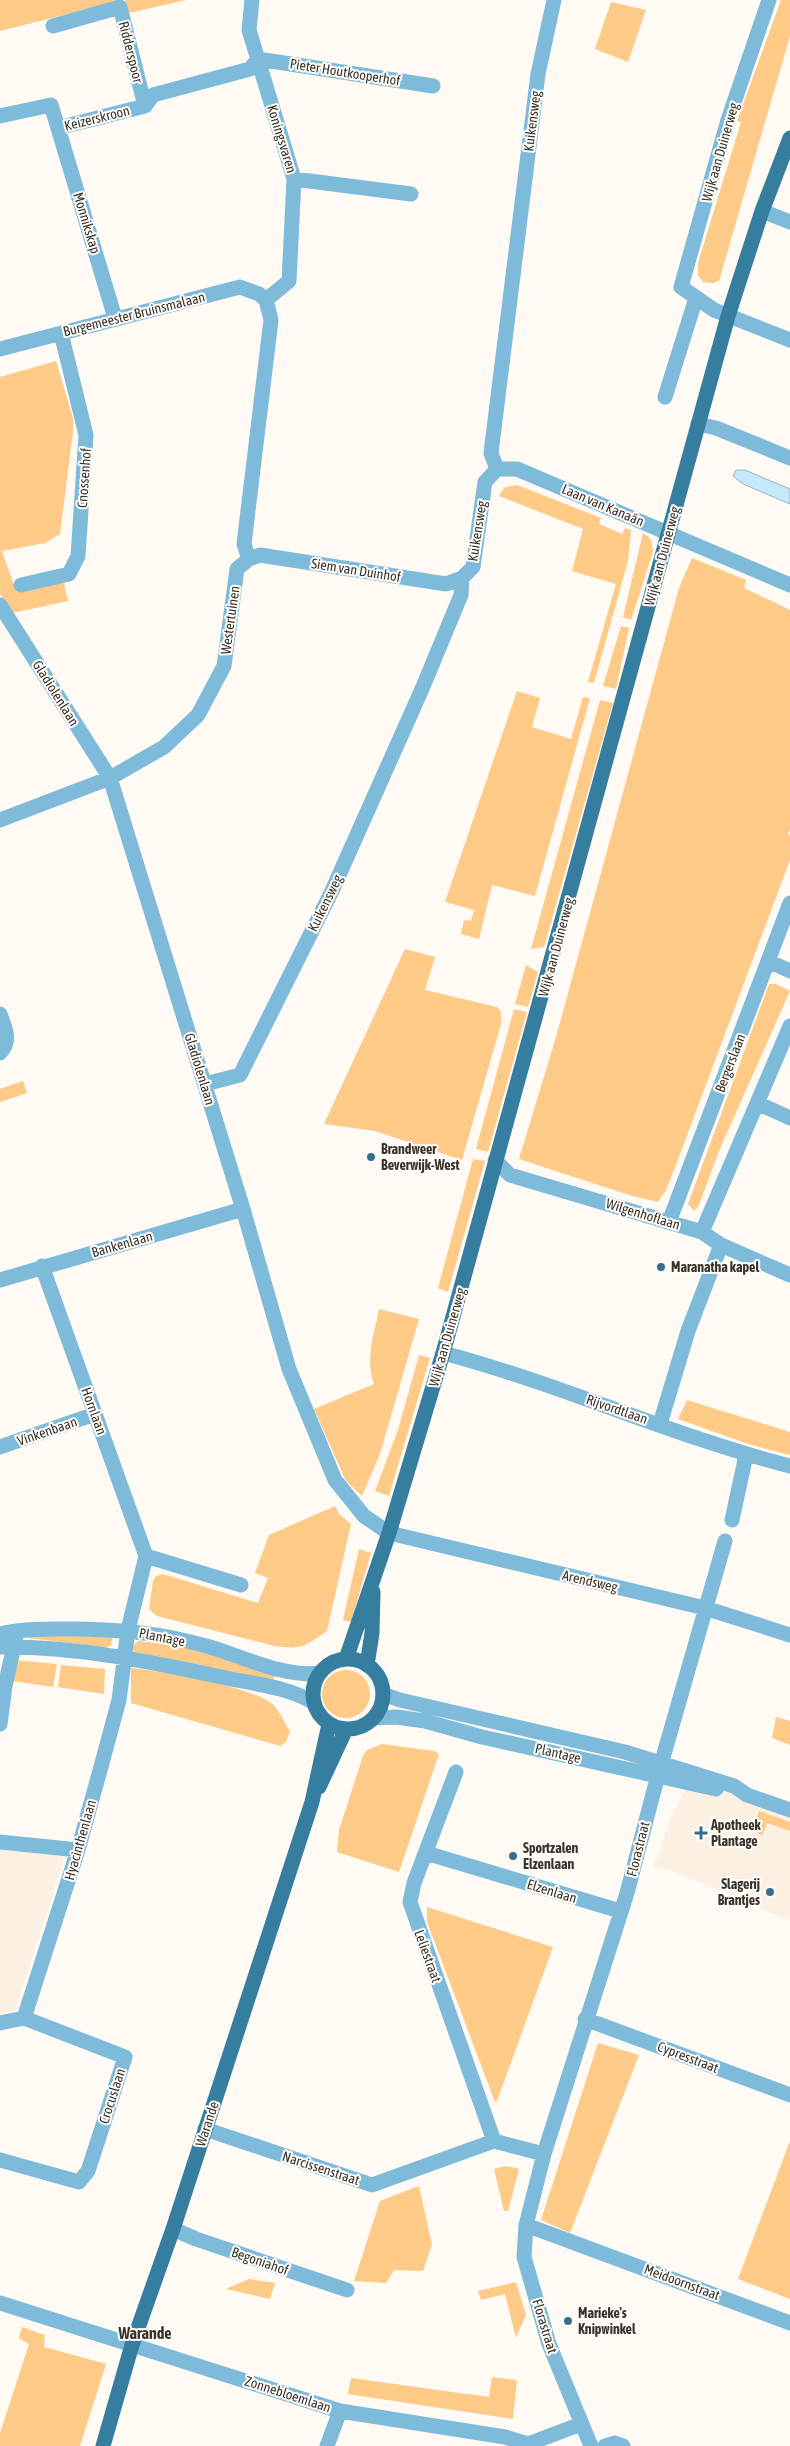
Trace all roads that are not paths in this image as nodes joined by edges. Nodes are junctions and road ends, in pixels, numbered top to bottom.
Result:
1 (252, 0) edge
2 (554, 0) edge
3 (768, 0) edge
4 (53, 26) dead end
5 (258, 59) junction
6 (433, 86) dead end
7 (144, 106) junction
8 (0, 116) edge
9 (58, 128) junction
10 (790, 138) edge
11 (294, 179) junction
12 (411, 194) dead end
13 (762, 211) junction
14 (790, 222) edge
15 (696, 298) junction
16 (266, 300) junction
17 (728, 316) junction
18 (115, 318) junction
19 (61, 333) junction
20 (790, 340) edge
21 (0, 349) edge
22 (665, 396) dead end
23 (698, 424) junction
24 (790, 458) edge
25 (497, 469) junction
26 (668, 534) junction
27 (249, 559) junction
28 (462, 578) junction
29 (21, 585) dead end
30 (790, 585) edge
31 (0, 604) edge
32 (5, 619) edge
33 (110, 778) junction
34 (0, 820) edge
35 (790, 903) edge
36 (768, 961) junction
37 (790, 971) edge
38 (0, 1014) edge
39 (790, 1026) edge
40 (0, 1053) edge
41 (205, 1084) junction
42 (757, 1103) junction
43 (790, 1118) edge
44 (495, 1160) junction
45 (243, 1208) junction
46 (669, 1222) junction
47 (702, 1232) junction
48 (721, 1245) junction
49 (42, 1266) junction
50 (790, 1275) edge
51 (0, 1280) edge
52 (443, 1353) junction
53 (95, 1414) junction
54 (660, 1424) junction
55 (0, 1447) edge
56 (746, 1455) junction
57 (790, 1466) edge
58 (732, 1520) dead end
59 (389, 1534) junction
60 (725, 1541) dead end
61 (146, 1556) junction
62 (374, 1574) junction
63 (241, 1585) dead end
64 (705, 1608) junction
65 (128, 1630) junction
66 (16, 1631) junction
67 (0, 1634) edge
68 (790, 1635) edge
69 (8, 1647) edge
70 (125, 1659) junction
71 (346, 1659) junction
72 (367, 1665) junction
73 (320, 1673) junction
74 (383, 1694) junction
75 (314, 1703) junction
76 (374, 1718) junction
77 (0, 1724) edge
78 (329, 1724) junction
79 (346, 1729) junction
80 (661, 1765) junction
81 (456, 1772) dead end
82 (312, 1802) junction
83 (790, 1810) edge
84 (0, 1842) edge
85 (78, 1850) junction
86 (426, 1853) junction
87 (620, 1911) junction
88 (24, 2018) junction
89 (585, 2019) junction
90 (0, 2022) edge
91 (790, 2095) edge
92 (205, 2129) junction
93 (494, 2141) junction
94 (544, 2154) junction
95 (0, 2160) edge
96 (526, 2225) junction
97 (173, 2229) junction
98 (347, 2290) dead end
99 (0, 2303) edge
100 (790, 2323) edge
101 (132, 2345) junction
102 (340, 2411) junction
103 (581, 2424) junction
104 (528, 2445) edge
105 (103, 2446) edge
106 (327, 2446) edge
107 (592, 2446) edge
108 (605, 2446) edge
109 (624, 2446) edge

1 - 5 street, Koningsvaren
2 - 25 street, Kuikensweg
3 - 15 street, Wijk aan Duinerweg
4 - 7 street, Ridderspoor
5 - 6 street, Pieter Houtkooperhof
5 - 7 street, Keizerskroon
5 - 11 street, Koningsvaren
7 - 9 street, Keizerskroon
8 - 9 street, Keizerskroon
9 - 18 street, Monnikskap
10 - 13 main road, Wijk aan Duinerweg
11 - 12 street
11 - 16 street, Koningsvaren
13 - 14 street
13 - 17 main road, Wijk aan Duinerweg
15 - 17 street, Wijk aan Duinerweg
15 - 22 street
16 - 18 street, Burgemeester Bruinsmalaan
16 - 27 street
17 - 20 street
17 - 23 main road, Wijk aan Duinerweg
18 - 19 street, Burgemeester Bruinsmalaan
19 - 21 street, Burgemeester Bruinsmalaan
19 - 29 street, Cnossenhof
23 - 24 street
23 - 26 main road, Wijk aan Duinerweg
25 - 26 street, Laan van Kanaän
25 - 28 street, Kuikensweg
26 - 30 street, Laan van Kanaän
26 - 44 main road, Wijk aan Duinerweg
27 - 28 street, Siem van Duinhof
27 - 33 street, Westertuinen
28 - 41 street, Kuikensweg
31 - 32 street, Gladiolenlaan
32 - 33 street, Gladiolenlaan
33 - 34 street, Westertuinen
33 - 41 street, Gladiolenlaan
35 - 36 street, Bergerslaan
36 - 37 street
36 - 46 street, Bergerslaan
38 - 40 street
39 - 42 street
41 - 45 street, Gladiolenlaan
42 - 43 street
42 - 47 street
44 - 46 street, Wilgenhoflaan
44 - 52 main road, Wijk aan Duinerweg
45 - 49 street, Bankenlaan
45 - 59 street, Gladiolenlaan
46 - 47 street, Wilgenhoflaan
47 - 48 street, Wilgenhoflaan
48 - 50 street, Wilgenhoflaan
48 - 54 street
49 - 51 street, Bankenlaan
49 - 53 street, Hornlaan
52 - 54 street, Rijvordtlaan
52 - 59 main road, Wijk aan Duinerweg
53 - 55 street, Vinkenbaan
53 - 61 street, Hornlaan
54 - 56 street, Rijvordtlaan
56 - 57 street, Rijvordtlaan
56 - 58 street
59 - 62 main road, Wijk aan Duinerweg
59 - 64 street, Arendsweg
60 - 64 street, Florastraat
61 - 63 street
61 - 65 street
62 - 71 main road, Wijk aan Duinerweg
62 - 72 main road, Wijk aan Duinerweg
64 - 68 street, Arendsweg
64 - 80 street, Florastraat
65 - 66 street, Plantage
65 - 70 street
65 - 73 street, Plantage
66 - 67 street, Plantage
66 - 69 street
69 - 70 street, Plantage
69 - 77 street
70 - 75 street, Plantage
70 - 85 street, Hyacinthenlaan
71 - 72 main road
71 - 73 main road
72 - 74 main road
73 - 75 main road
74 - 76 main road
74 - 80 street, Plantage
75 - 78 main road
76 - 79 main road
76 - 80 street, Plantage
78 - 79 main road
78 - 82 main road, Warande
79 - 82 main road, Warande
80 - 83 street, Plantage
80 - 87 street, Florastraat
81 - 86 street, Leliestraat
82 - 92 main road, Warande
84 - 85 street
85 - 88 street, Hyacinthenlaan
86 - 87 street, Elzenlaan
86 - 93 street, Leliestraat
87 - 89 street, Florastraat
88 - 90 street
88 - 95 street, Crocuslaan
89 - 91 street, Cypresstraat
89 - 94 street, Florastraat
92 - 93 street, Narcissenstraat
92 - 97 main road, Warande
93 - 94 street
94 - 96 street, Florastraat
96 - 100 street, Meidoornstraat
96 - 103 street, Florastraat
97 - 98 street, Begoniahof
97 - 101 main road, Warande
99 - 101 street, Zonnebloemlaan
101 - 102 street, Zonnebloemlaan
101 - 105 main road, Warande
102 - 104 street, Zonnebloemlaan
102 - 106 street
103 - 104 street, Zonnebloemlaan
103 - 107 street, Florastraat
108 - 109 street

